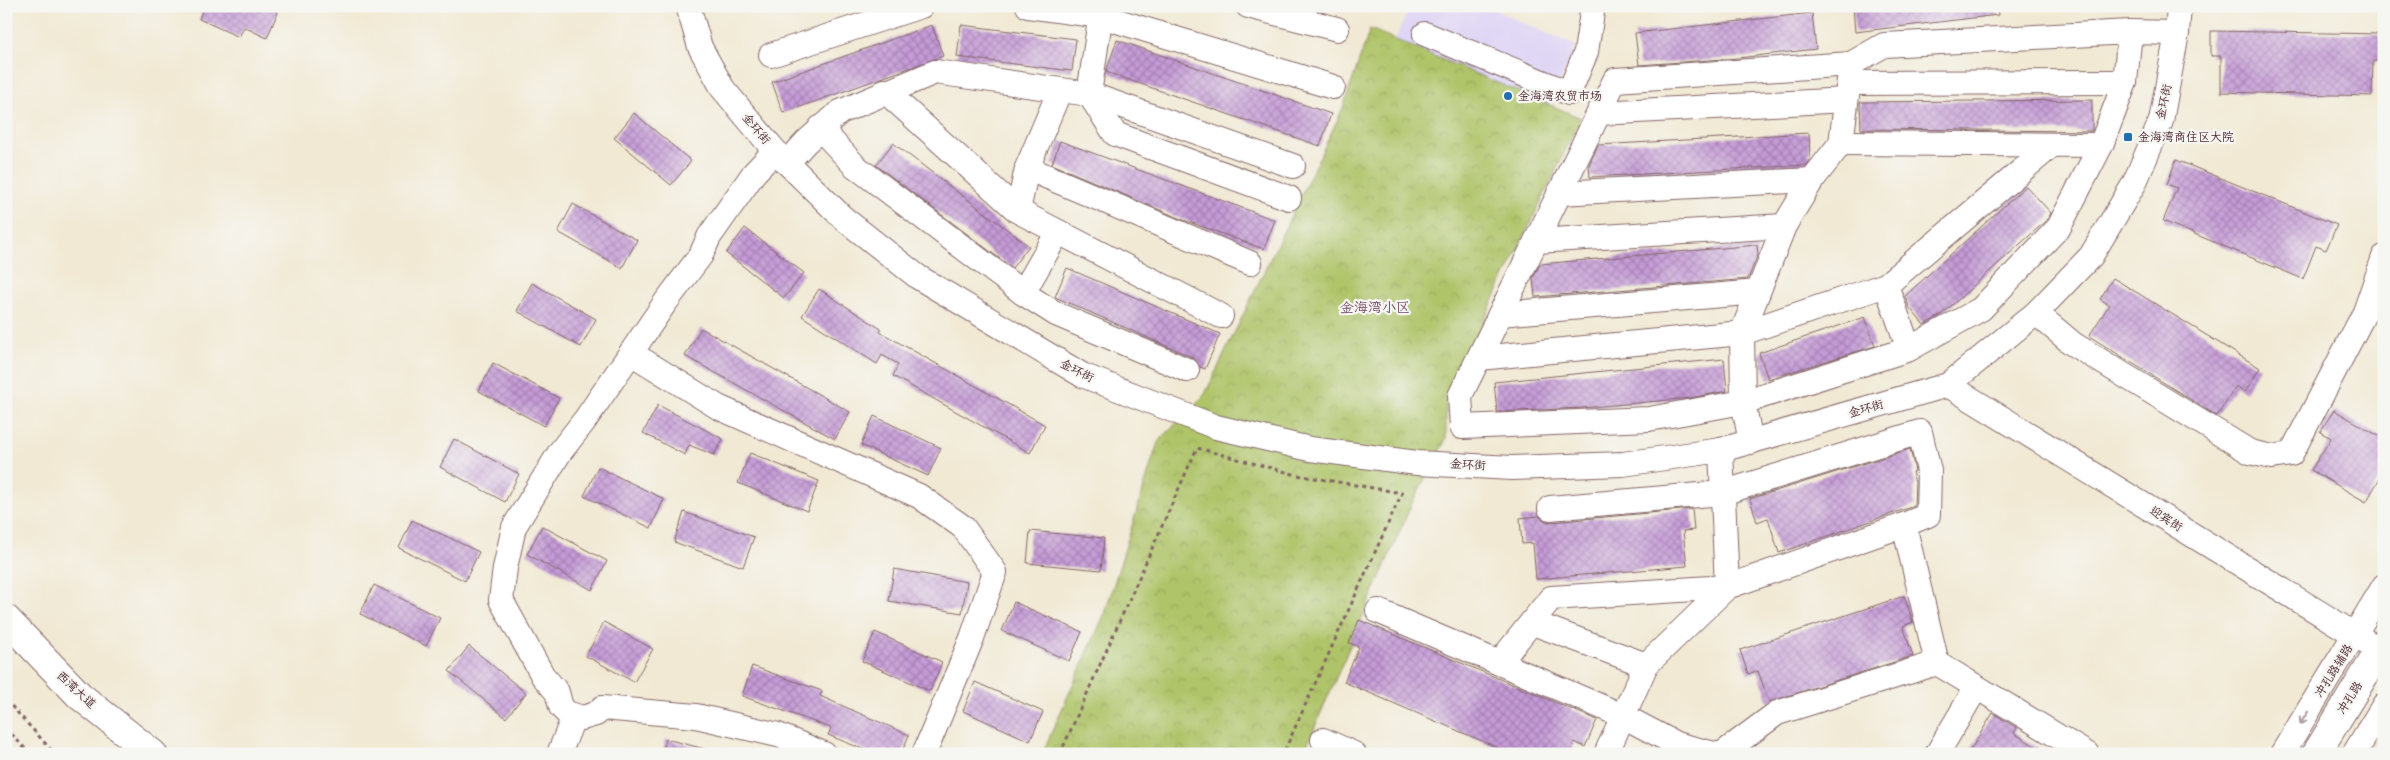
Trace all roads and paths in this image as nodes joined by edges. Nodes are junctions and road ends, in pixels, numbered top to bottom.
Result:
1 (688, 6) edge
2 (921, 6) edge
3 (1028, 6) edge
4 (1248, 6) edge
5 (1593, 6) edge
6 (2180, 6) edge
7 (1101, 11) edge
8 (1337, 29) dead end
9 (2130, 32) junction
10 (2178, 33) junction
11 (1424, 34) dead end
12 (771, 55) dead end
13 (1849, 82) junction
14 (2124, 82) junction
15 (1334, 87) dead end
16 (1060, 90) junction
17 (885, 91) junction
18 (1089, 94) junction
19 (1598, 113) junction
20 (820, 128) junction
21 (1841, 143) junction
22 (2052, 145) junction
23 (2101, 145) junction
24 (781, 157) junction
25 (1294, 166) dead end
26 (1027, 168) junction
27 (1812, 180) junction
28 (1559, 192) junction
29 (1289, 198) dead end
30 (1018, 212) junction
31 (1784, 226) junction
32 (1058, 232) junction
33 (1536, 241) junction
34 (2384, 257) edge
35 (1250, 263) dead end
36 (1886, 285) junction
37 (1758, 292) junction
38 (1023, 293) junction
39 (2036, 313) junction
40 (1500, 314) junction
41 (1221, 316) dead end
42 (1742, 333) junction
43 (1910, 349) junction
44 (631, 353) junction
45 (1479, 358) junction
46 (1187, 370) dead end
47 (1948, 386) junction
48 (1743, 402) junction
49 (1751, 442) junction
50 (1721, 450) junction
51 (1722, 493) junction
52 (1550, 508) dead end
53 (1904, 525) junction
54 (2384, 586) edge
55 (1727, 587) junction
56 (1378, 611) dead end
57 (6, 619) edge
58 (1533, 623) junction
59 (2356, 635) junction
60 (2382, 648) edge
61 (1499, 663) junction
62 (1937, 663) junction
63 (1646, 665) junction
64 (1976, 688) junction
65 (6, 700) edge
66 (2384, 705) edge
67 (574, 716) junction
68 (1624, 716) junction
69 (6, 728) edge
70 (1323, 740) dead end
71 (2058, 747) edge
72 (30, 754) edge
73 (55, 754) edge
74 (153, 754) edge
75 (559, 754) edge
76 (824, 754) edge
77 (924, 754) edge
78 (1060, 754) edge
79 (1284, 754) edge
80 (1354, 754) edge
81 (1606, 754) edge
82 (1714, 754) edge
83 (1722, 754) edge
84 (1937, 754) edge
85 (2087, 754) edge
86 (2282, 754) edge
87 (2316, 754) edge
88 (2354, 754) edge

1 - 24 street, 金环街
2 - 12 street
3 - 7 street
4 - 8 street
5 - 11 street
6 - 10 street, 金环街
7 - 15 street
7 - 18 street
9 - 10 street
9 - 13 street
9 - 14 street
10 - 39 street, 金环街
13 - 14 street
13 - 19 street
13 - 19 street
13 - 21 street
14 - 23 street
16 - 17 street
16 - 18 street
16 - 26 street
17 - 20 street
17 - 30 street
18 - 25 street
18 - 29 street
19 - 28 street
20 - 24 street
20 - 38 street
21 - 22 street
21 - 27 street
22 - 23 street
22 - 36 street
23 - 43 street
24 - 44 street
24 - 50 street, 金环街
26 - 30 street
26 - 35 street
27 - 28 street
27 - 31 street
28 - 33 street
30 - 32 street
31 - 33 street
31 - 37 street
32 - 38 street
32 - 41 street
33 - 40 street
34 - 39 street
36 - 42 street
36 - 43 street
37 - 40 street
37 - 42 street
38 - 46 street
39 - 47 street, 金环街
40 - 45 street
42 - 45 street
42 - 48 street
43 - 48 street
44 - 67 street
44 - 77 street
45 - 48 street
47 - 49 street, 金环街
47 - 59 street, 迎宾街
48 - 49 street
49 - 50 street, 金环街
50 - 51 street
51 - 52 street
51 - 53 street
51 - 55 street
53 - 55 street
53 - 62 street
54 - 59 street, 冲孔路辅路
55 - 58 street
55 - 63 street
56 - 61 street
57 - 74 main road, 西湾大道
58 - 61 street
58 - 63 street
59 - 60 street, 迎宾街
59 -> 86 street, 冲孔路辅路
60 - 87 main road, 冲孔路
61 - 68 street
62 - 64 street
62 - 83 street
63 - 68 street
64 - 71 street
64 - 84 street
65 - 73 path
66 - 88 street
67 - 75 street
67 - 76 street
68 - 81 street
68 - 82 street
69 - 72 path
70 - 80 street
71 - 85 street
78 - 79 path

